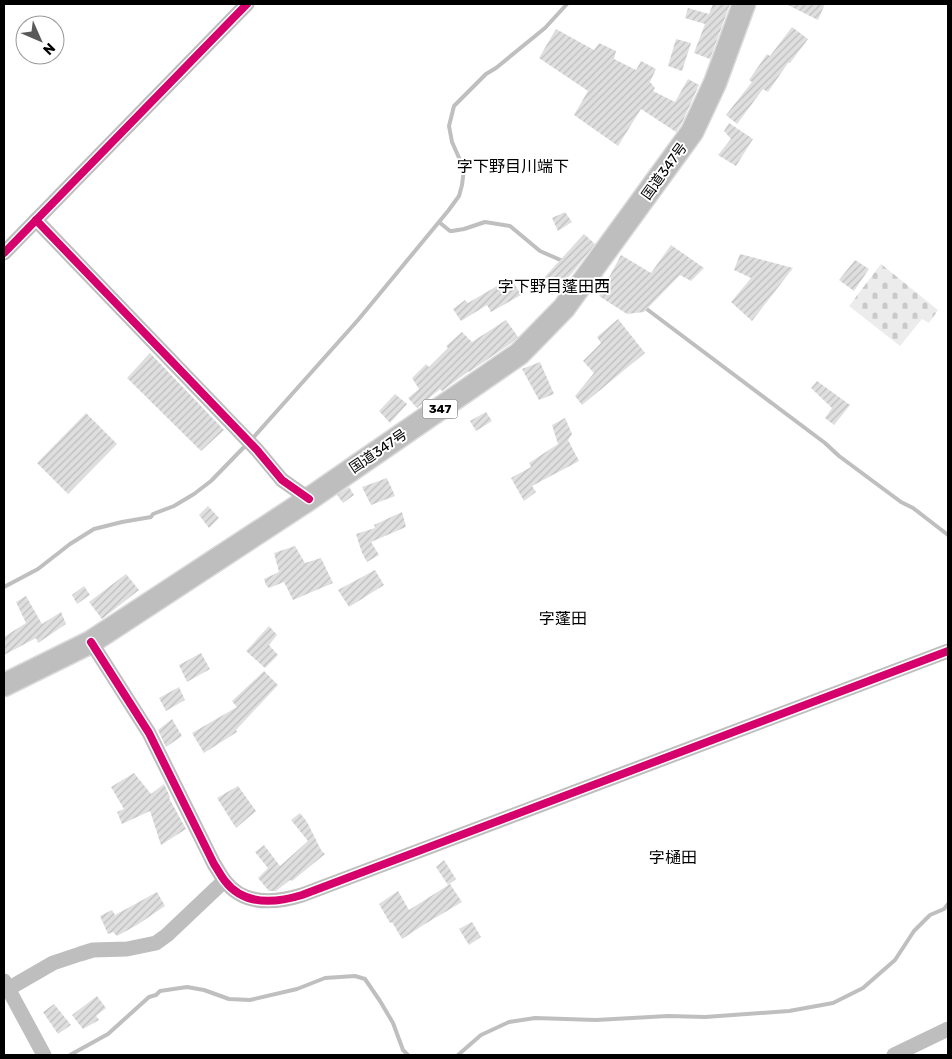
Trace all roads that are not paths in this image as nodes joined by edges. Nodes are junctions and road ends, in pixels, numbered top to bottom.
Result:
1 (247, 4) edge
2 (744, 4) edge
3 (36, 220) junction
4 (4, 253) edge
5 (309, 498) junction
6 (91, 642) junction
7 (948, 651) edge
8 (4, 685) edge
9 (224, 881) junction
10 (6, 985) edge
11 (948, 1029) edge
12 (44, 1055) edge
13 (894, 1055) edge

1 - 3 street
2 - 5 highway, 国道347号 / 347
3 - 4 street
3 - 5 street
5 - 6 highway, 国道347号 / 347
6 - 8 highway, 国道347号 / 347
6 - 9 street
7 - 9 street
9 - 10 street
10 - 12 street
11 - 13 street

